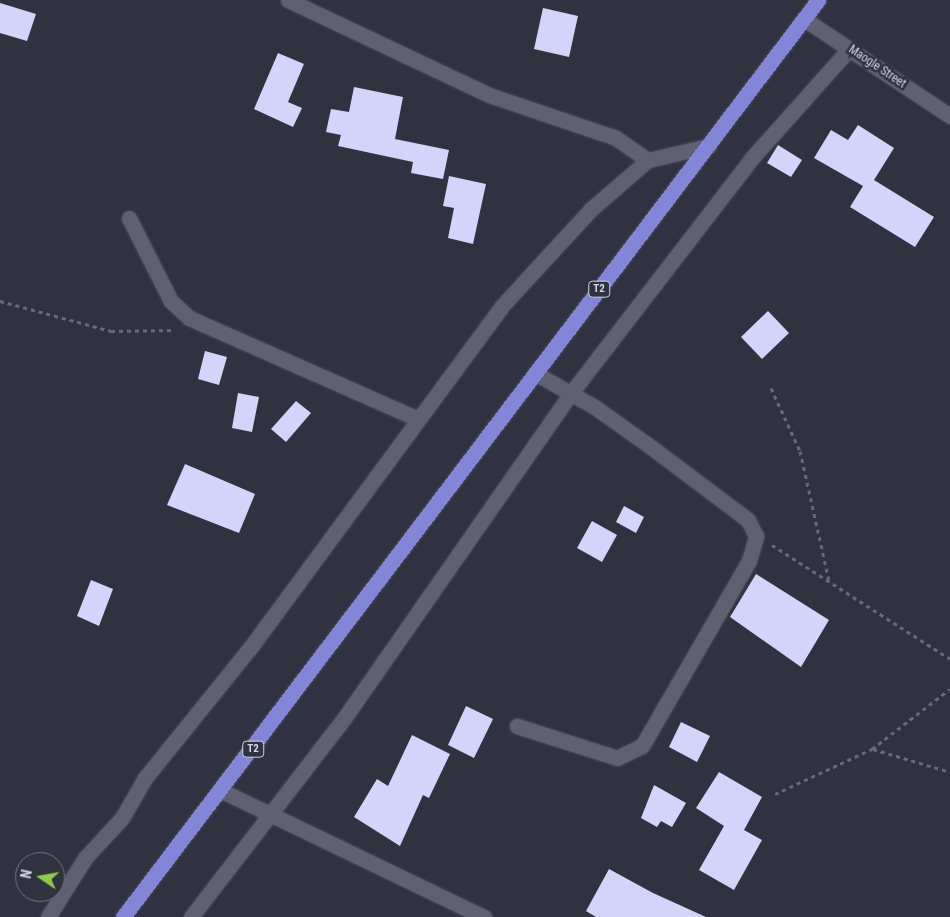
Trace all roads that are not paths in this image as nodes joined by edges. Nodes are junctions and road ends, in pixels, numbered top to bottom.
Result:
1 (288, 0) edge
2 (818, 0) edge
3 (804, 19) junction
4 (849, 49) junction
5 (950, 116) edge
6 (708, 146) junction
7 (648, 160) junction
8 (129, 218) dead end
9 (535, 373) junction
10 (571, 393) junction
11 (418, 419) junction
12 (517, 726) dead end
13 (222, 791) junction
14 (270, 815) junction
15 (48, 917) edge
16 (122, 917) edge
17 (191, 917) edge
18 (484, 917) edge

1 - 7 street
2 - 3 highway, T2
3 - 4 street, Maogle Street
3 - 6 highway, T2
4 - 5 street, Maogle Street
4 - 10 street
6 - 7 street
6 - 9 highway, T2
7 - 11 street
8 - 11 street
9 - 10 street
9 - 13 highway, T2
10 - 12 street
10 - 14 street
11 - 15 street
13 - 14 street
13 - 16 highway, T2
14 - 17 street
14 - 18 street

